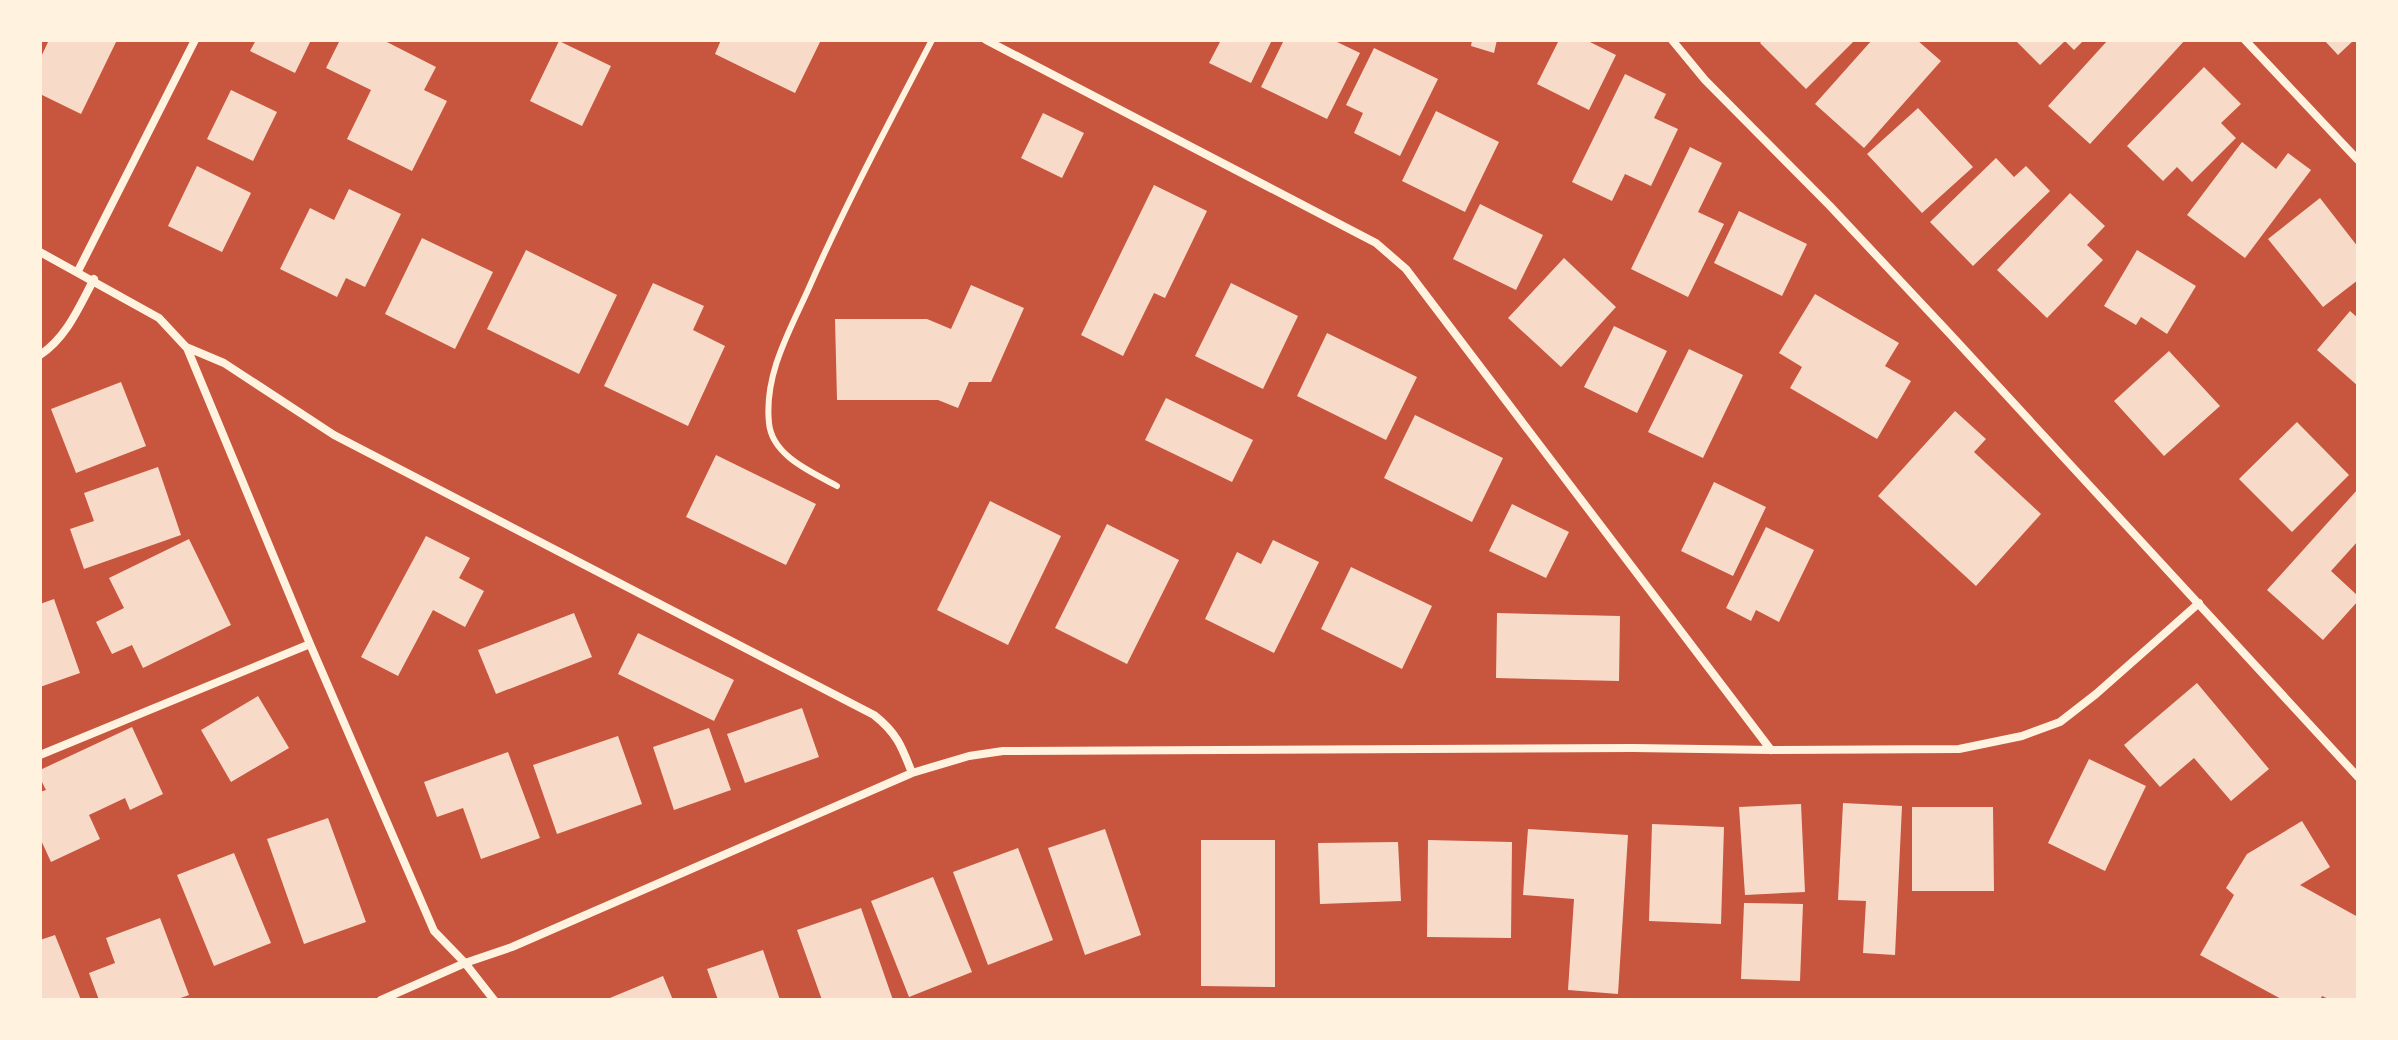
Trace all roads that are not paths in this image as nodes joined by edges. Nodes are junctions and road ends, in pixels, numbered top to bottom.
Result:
1 (195, 40) edge
2 (932, 40) edge
3 (986, 40) edge
4 (1672, 40) edge
5 (2245, 40) edge
6 (2358, 160) edge
7 (40, 252) edge
8 (78, 271) junction
9 (94, 279) junction
10 (186, 347) junction
11 (40, 355) edge
12 (837, 486) dead end
13 (2199, 603) junction
14 (310, 644) junction
15 (1771, 750) junction
16 (40, 755) edge
17 (912, 773) junction
18 (2358, 777) edge
19 (465, 963) junction
20 (381, 1000) edge
21 (494, 1000) edge

1 - 8 street
2 - 12 lane
3 - 15 street
4 - 13 street
5 - 6 street
7 - 8 street
8 - 9 street
9 - 10 street
9 - 11 street
10 - 14 street
10 - 17 street
13 - 15 street
13 - 18 street
14 - 16 street
14 - 19 street
15 - 17 street
17 - 19 street
19 - 20 street
19 - 21 street

